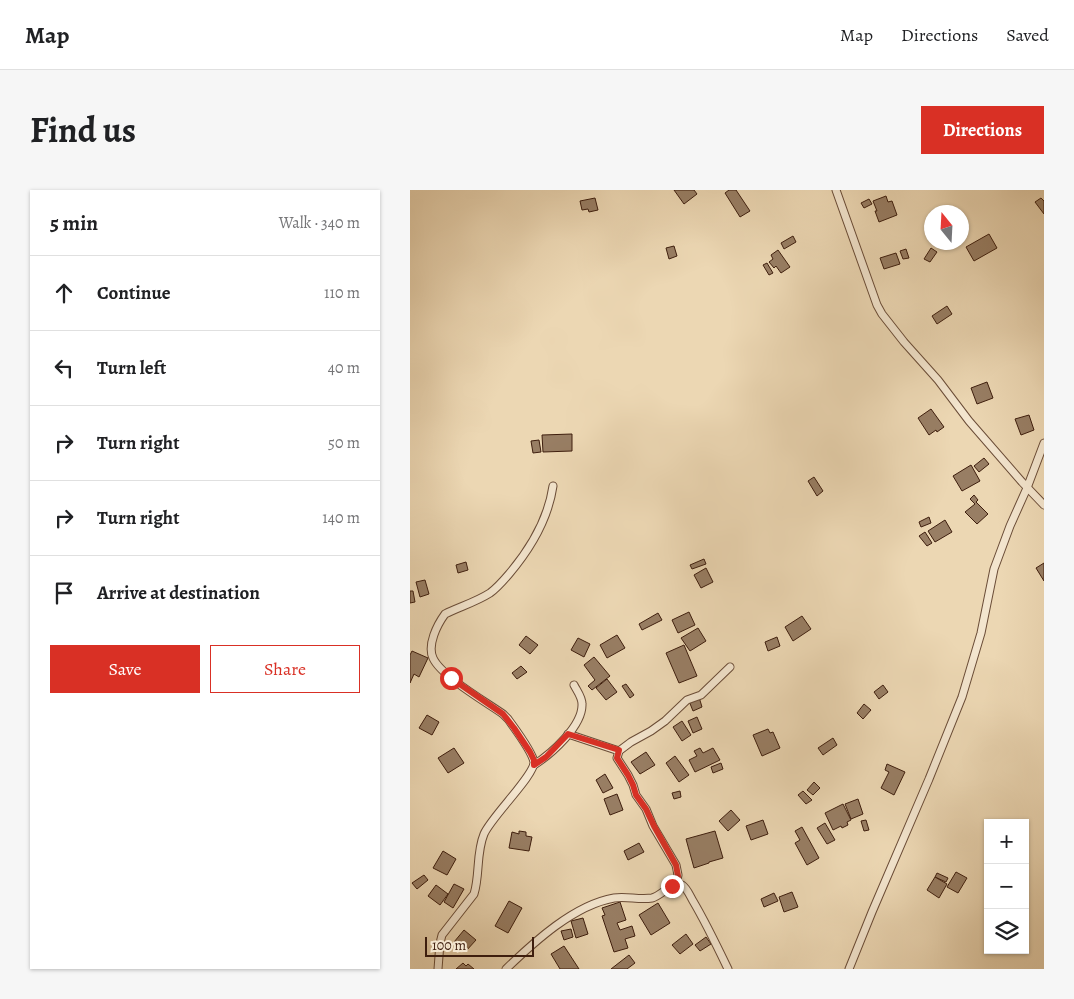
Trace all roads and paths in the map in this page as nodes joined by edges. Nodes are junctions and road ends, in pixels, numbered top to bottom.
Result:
1 (836, 190) edge
2 (1044, 443) edge
3 (553, 486) dead end
4 (1027, 488) junction
5 (1044, 505) edge
6 (730, 667) dead end
7 (574, 685) dead end
8 (568, 734) junction
9 (619, 750) junction
10 (534, 765) junction
11 (676, 884) junction
12 (438, 969) edge
13 (506, 969) edge
14 (728, 969) edge
15 (849, 969) edge

1 - 4 street
2 - 4 street
3 - 10 street
4 - 5 street
4 - 15 street
6 - 9 street
7 - 8 street
8 - 9 street
8 - 10 street
9 - 11 street
10 - 12 street
11 - 13 street
11 - 14 street

